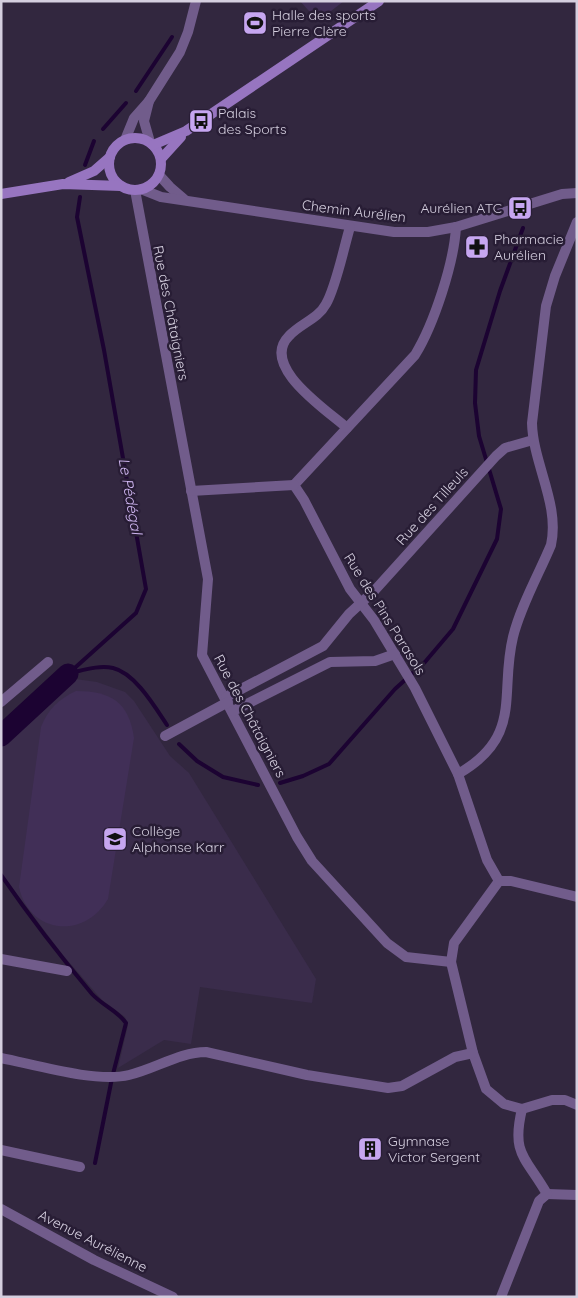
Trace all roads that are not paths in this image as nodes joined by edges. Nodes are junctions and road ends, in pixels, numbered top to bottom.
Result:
1 (196, 1) edge
2 (379, 1) edge
3 (148, 101) junction
4 (186, 131) junction
5 (125, 140) junction
6 (151, 144) junction
7 (110, 157) junction
8 (161, 159) junction
9 (159, 174) junction
10 (63, 184) junction
11 (121, 186) junction
12 (138, 190) junction
13 (577, 193) edge
14 (1, 194) edge
15 (185, 199) junction
16 (577, 222) edge
17 (350, 227) junction
18 (456, 227) junction
19 (347, 428) junction
20 (533, 440) junction
21 (294, 485) junction
22 (191, 491) junction
23 (361, 603) junction
24 (323, 646) junction
25 (395, 654) junction
26 (48, 662) dead end
27 (330, 662) junction
28 (1, 702) edge
29 (229, 703) junction
30 (166, 736) dead end
31 (458, 774) junction
32 (499, 881) junction
33 (577, 897) edge
34 (1, 959) edge
35 (451, 962) junction
36 (67, 971) dead end
37 (473, 1052) junction
38 (1, 1058) edge
39 (577, 1105) edge
40 (522, 1109) junction
41 (1, 1150) edge
42 (80, 1167) dead end
43 (547, 1194) junction
44 (577, 1195) edge
45 (1, 1209) edge
46 (173, 1297) edge
47 (501, 1297) edge

1 - 3 street
2 - 4 main road
3 - 5 street
3 - 6 street
4 - 6 main road
4 - 8 main road
5 - 6 main road
5 - 7 main road
6 - 8 main road
7 - 10 main road
7 - 11 main road
8 - 9 main road
9 - 12 main road
9 - 15 street
10 - 11 main road
10 - 14 main road
11 - 12 main road
12 - 15 street, Chemin Aurélien
12 - 22 street, Rue des Châtaigniers
13 - 18 street, Chemin Aurélien
15 - 17 street, Chemin Aurélien
16 - 20 street
17 - 18 street, Chemin Aurélien
17 - 19 street
18 - 19 street
19 - 21 street
20 - 23 street, Rue des Tilleuls
20 - 31 street
21 - 22 street
21 - 23 street, Rue des Pins Parasols
22 - 29 street, Rue des Châtaigniers
23 - 24 street, Rue des Tilleuls
23 - 25 street, Rue des Pins Parasols
24 - 27 street
24 - 29 street
25 - 27 street
25 - 31 street, Rue des Pins Parasols
26 - 28 street
27 - 29 street
29 - 30 street
29 - 35 street, Rue des Châtaigniers
31 - 32 street, Rue des Pins Parasols
32 - 33 street
32 - 35 street
34 - 36 street
35 - 37 street
37 - 38 street
37 - 40 street
39 - 40 street
40 - 43 street
41 - 42 street
43 - 44 street
43 - 47 street
45 - 46 street, Avenue Aurélienne

